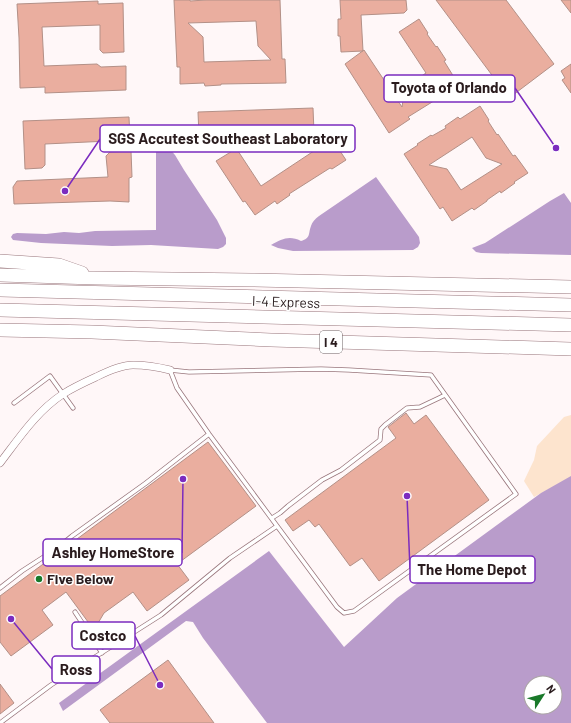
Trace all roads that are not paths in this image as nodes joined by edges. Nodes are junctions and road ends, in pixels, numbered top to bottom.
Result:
1 (0, 261) edge
2 (0, 275) edge
3 (94, 278) junction
4 (571, 287) edge
5 (0, 290) edge
6 (571, 305) edge
7 (0, 310) edge
8 (571, 325) edge
9 (0, 330) edge
10 (40, 330) junction
11 (0, 339) edge
12 (571, 349) edge
13 (170, 370) junction
14 (62, 394) junction
15 (444, 395) junction
16 (14, 403) dead end
17 (73, 408) dead end
18 (209, 434) junction
19 (0, 463) edge
20 (272, 518) junction
21 (277, 526) junction
22 (0, 588) edge
23 (75, 612) dead end
24 (102, 653) junction
25 (0, 722) edge

1 - 3 highway
2 - 3 highway
3 - 4 highway
5 - 6 highway, I-4 Express
7 - 8 highway, I-4 Express
9 - 10 highway, I 4
10 - 11 highway
10 - 12 highway, I 4
13 - 14 street
13 - 15 lane
13 - 18 lane
14 - 16 lane
14 - 17 lane
14 - 19 street
15 - 20 lane
15 - 21 lane
18 - 20 lane
18 - 22 lane
20 - 21 lane
21 - 24 lane
23 - 24 lane
24 - 25 lane

